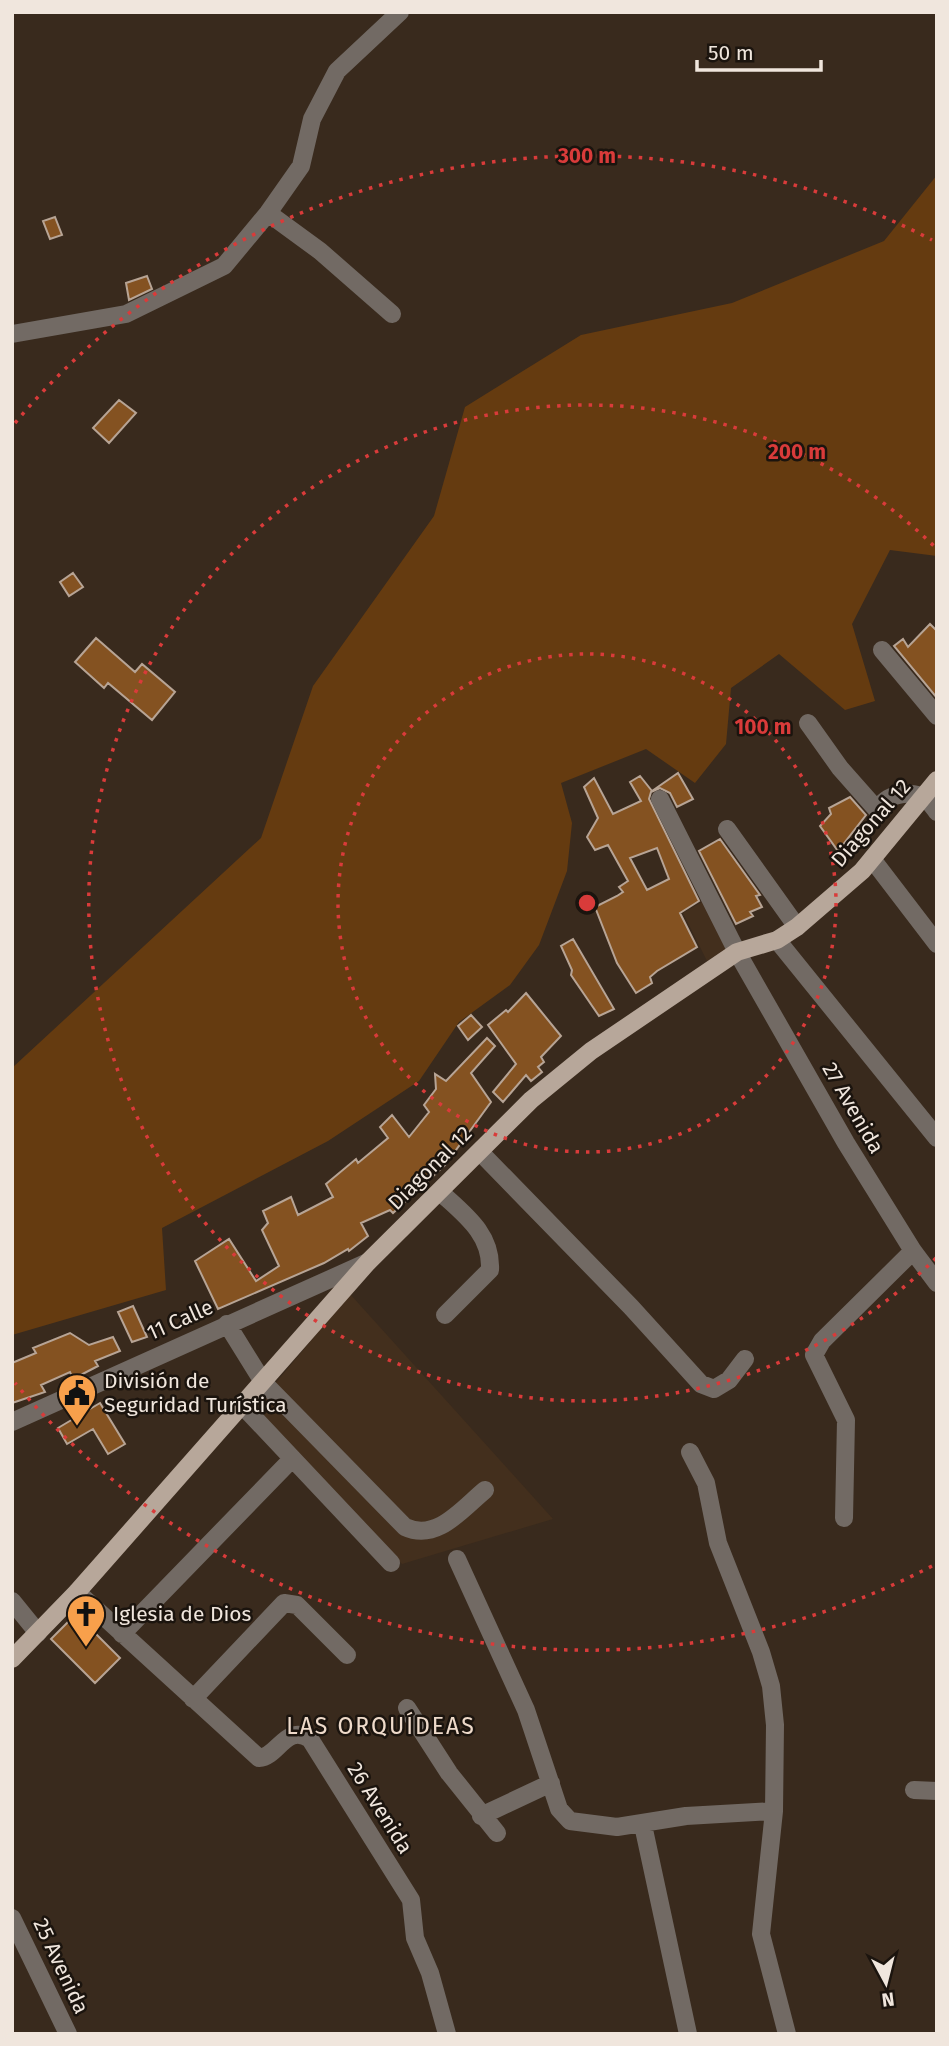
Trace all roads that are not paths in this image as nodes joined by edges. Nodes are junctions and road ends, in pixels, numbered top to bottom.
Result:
1 (400, 12) edge
2 (268, 213) junction
3 (392, 314) dead end
4 (12, 334) edge
5 (882, 650) dead end
6 (937, 716) edge
7 (808, 723) dead end
8 (937, 780) edge
9 (925, 798) junction
10 (660, 799) dead end
11 (878, 811) junction
12 (937, 812) edge
13 (727, 829) dead end
14 (895, 830) junction
15 (872, 859) junction
16 (797, 927) junction
17 (777, 940) junction
18 (937, 944) edge
19 (737, 952) junction
20 (937, 1138) edge
21 (480, 1152) junction
22 (440, 1192) junction
23 (913, 1251) junction
24 (368, 1262) junction
25 (937, 1283) edge
26 (445, 1315) dead end
27 (227, 1324) junction
28 (745, 1359) dead end
29 (263, 1382) junction
30 (242, 1405) junction
31 (12, 1422) edge
32 (690, 1452) dead end
33 (292, 1458) junction
34 (485, 1490) dead end
35 (844, 1518) dead end
36 (457, 1559) dead end
37 (391, 1563) dead end
38 (77, 1592) junction
39 (12, 1601) edge
40 (38, 1633) junction
41 (122, 1634) junction
42 (346, 1655) dead end
43 (12, 1659) edge
44 (193, 1699) junction
45 (407, 1708) dead end
46 (551, 1783) junction
47 (914, 1790) dead end
48 (937, 1791) edge
49 (774, 1811) junction
50 (481, 1816) junction
51 (643, 1825) junction
52 (497, 1833) dead end
53 (12, 1918) edge
54 (68, 2034) edge
55 (447, 2034) edge
56 (688, 2034) edge
57 (787, 2034) edge

1 - 2 street
2 - 3 street
2 - 4 street
5 - 6 street
7 - 11 street
8 - 9 main road, Diagonal 12
9 - 11 street
9 - 12 street
9 - 14 main road, Diagonal 12
10 - 19 street, 27 Avenida
11 - 14 street
13 - 16 street
14 - 15 main road, Diagonal 12
15 - 16 main road, Diagonal 12
15 - 18 street
16 - 17 main road, Diagonal 12
17 - 19 main road, Diagonal 12
17 - 20 street
19 - 21 main road, Diagonal 12
19 - 23 street, 27 Avenida
21 - 22 main road, Diagonal 12
21 - 28 street
22 - 24 main road, Diagonal 12
22 - 26 street
23 - 25 street, 27 Avenida
23 - 35 street
24 - 27 street, 11 Calle
24 - 29 main road, Diagonal 12
27 - 29 street
27 - 31 street, 11 Calle
29 - 30 main road, Diagonal 12
29 - 34 street
30 - 33 street
30 - 38 main road, Diagonal 12
32 - 49 street
33 - 37 street
33 - 41 street
36 - 46 street
38 - 40 main road, Diagonal 12
38 - 41 street, 26 Avenida
39 - 40 street
40 - 43 main road, Diagonal 12
41 - 44 street, 26 Avenida
42 - 44 street
44 - 55 street, 26 Avenida
45 - 50 street
46 - 50 street
46 - 51 street
47 - 48 street
49 - 51 street
49 - 57 street
50 - 52 street
51 - 56 street
53 - 54 street, 25 Avenida

